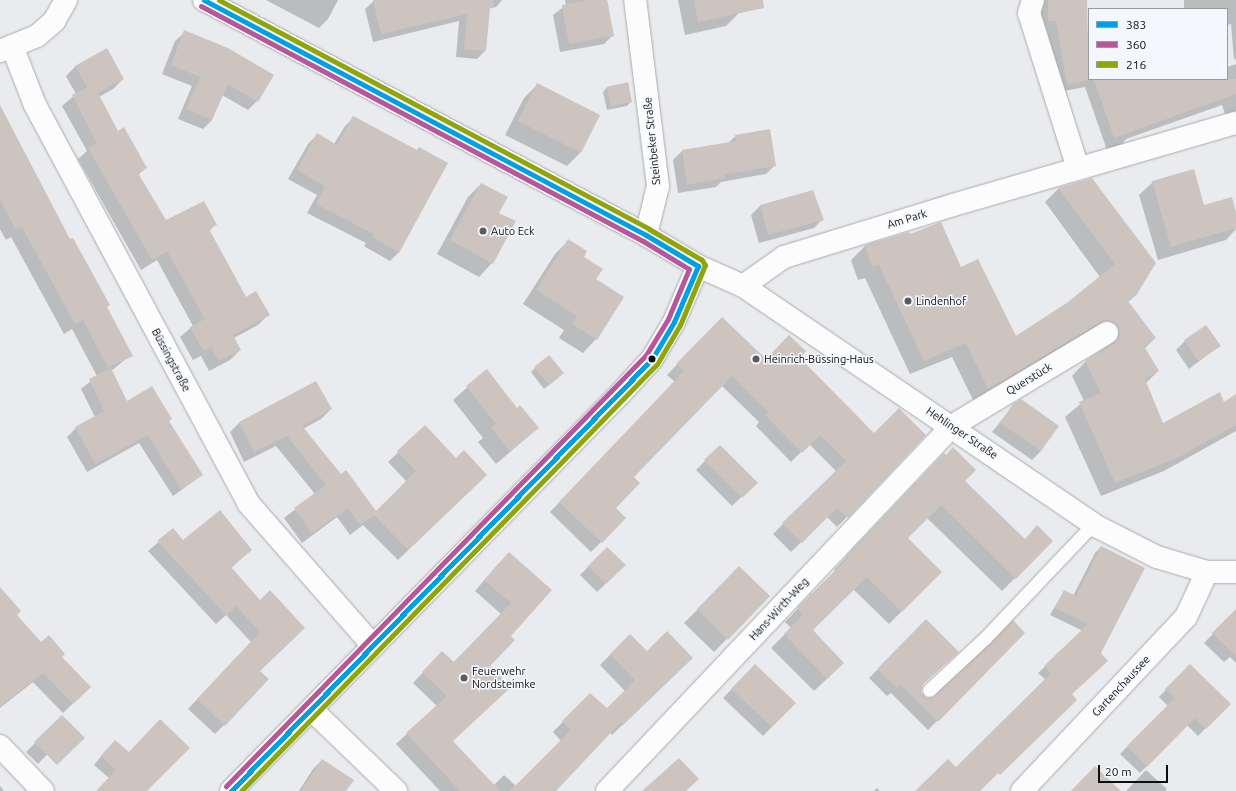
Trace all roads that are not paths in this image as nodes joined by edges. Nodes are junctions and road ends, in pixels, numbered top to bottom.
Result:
1 (66, 0) edge
2 (204, 0) edge
3 (635, 0) edge
4 (1033, 0) edge
5 (6, 48) edge
6 (1236, 123) edge
7 (1078, 168) junction
8 (646, 235) junction
9 (698, 266) junction
10 (743, 286) junction
11 (1107, 332) dead end
12 (952, 426) junction
13 (1093, 524) junction
14 (1207, 572) junction
15 (1236, 572) edge
16 (373, 646) junction
17 (929, 690) dead end
18 (312, 710) junction
19 (0, 746) edge
20 (382, 786) edge
21 (43, 791) edge
22 (231, 791) edge
23 (607, 791) edge
24 (1022, 791) edge

1 - 5 street
2 - 8 street
3 - 8 street, Steinbeker Straße
4 - 7 street
5 - 16 street, Büssingstraße
6 - 7 street, Am Park
7 - 10 street, Am Park
8 - 9 street
9 - 10 street, Hehlinger Straße
9 - 16 street
10 - 12 street, Hehlinger Straße
11 - 12 street, Querstück
12 - 13 street, Hehlinger Straße
12 - 23 street, Hans-Wirth-Weg
13 - 14 street, Hehlinger Straße
13 - 17 lane
14 - 15 street, Hehlinger Straße
14 - 24 street, Gartenchaussee
16 - 18 street
18 - 20 street
18 - 22 street
19 - 21 street

